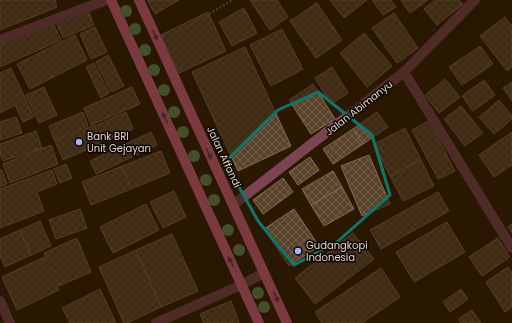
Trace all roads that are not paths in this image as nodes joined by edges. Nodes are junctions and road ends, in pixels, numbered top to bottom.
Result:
1 (106, 0) edge
2 (111, 0) edge
3 (139, 0) edge
4 (475, 0) edge
5 (0, 40) edge
6 (404, 72) junction
7 (233, 205) junction
8 (512, 248) edge
9 (264, 273) junction
10 (241, 285) junction
11 (0, 301) edge
12 (10, 323) edge
13 (156, 323) edge
14 (259, 323) edge
15 (288, 323) edge

1 - 5 street
10 -> 2 main road
3 -> 7 main road, Jalan Affandi
4 - 6 street, Jalan Abimanyu
6 - 7 street, Jalan Abimanyu
6 - 8 street
7 - 9 main road, Jalan Affandi
9 - 10 street
9 -> 15 main road, Jalan Affandi
10 - 13 street
10 - 14 main road
11 - 12 street

